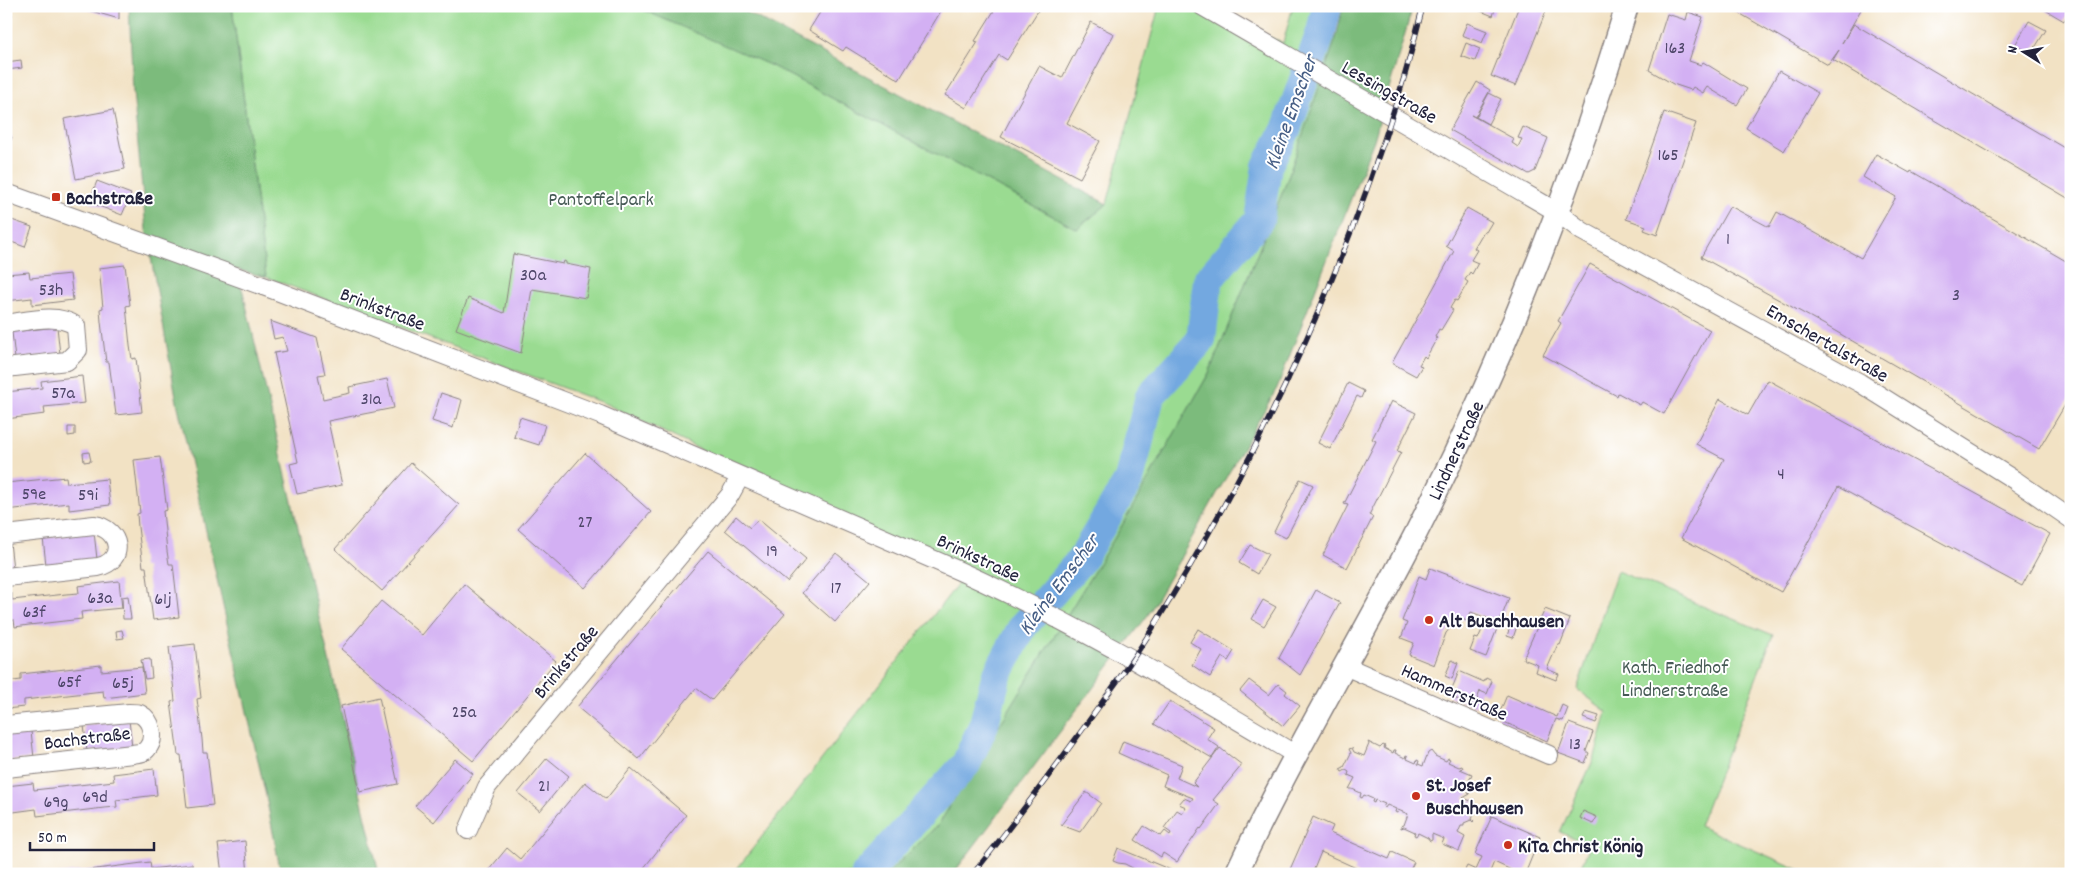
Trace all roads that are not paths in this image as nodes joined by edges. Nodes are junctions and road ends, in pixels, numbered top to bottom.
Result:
1 (1202, 6) edge
2 (1627, 6) edge
3 (6, 193) edge
4 (1557, 212) junction
5 (6, 324) edge
6 (6, 368) edge
7 (740, 477) junction
8 (2071, 519) edge
9 (6, 535) edge
10 (6, 577) edge
11 (1345, 666) junction
12 (6, 725) edge
13 (1296, 755) junction
14 (1549, 755) dead end
15 (6, 768) edge
16 (468, 830) dead end
17 (1236, 874) edge

1 - 4 street, Lessingstraße
2 - 4 street, Lindnerstraße
3 - 7 street, Brinkstraße
4 - 8 street, Emschertalstraße
4 - 11 street, Lindnerstraße
5 - 6 street
7 - 13 street, Brinkstraße
7 - 16 street, Brinkstraße
9 - 10 street
11 - 13 street, Lindnerstraße
11 - 14 street, Hammerstraße
12 - 15 street, Bachstraße
13 - 17 street, Lindnerstraße

